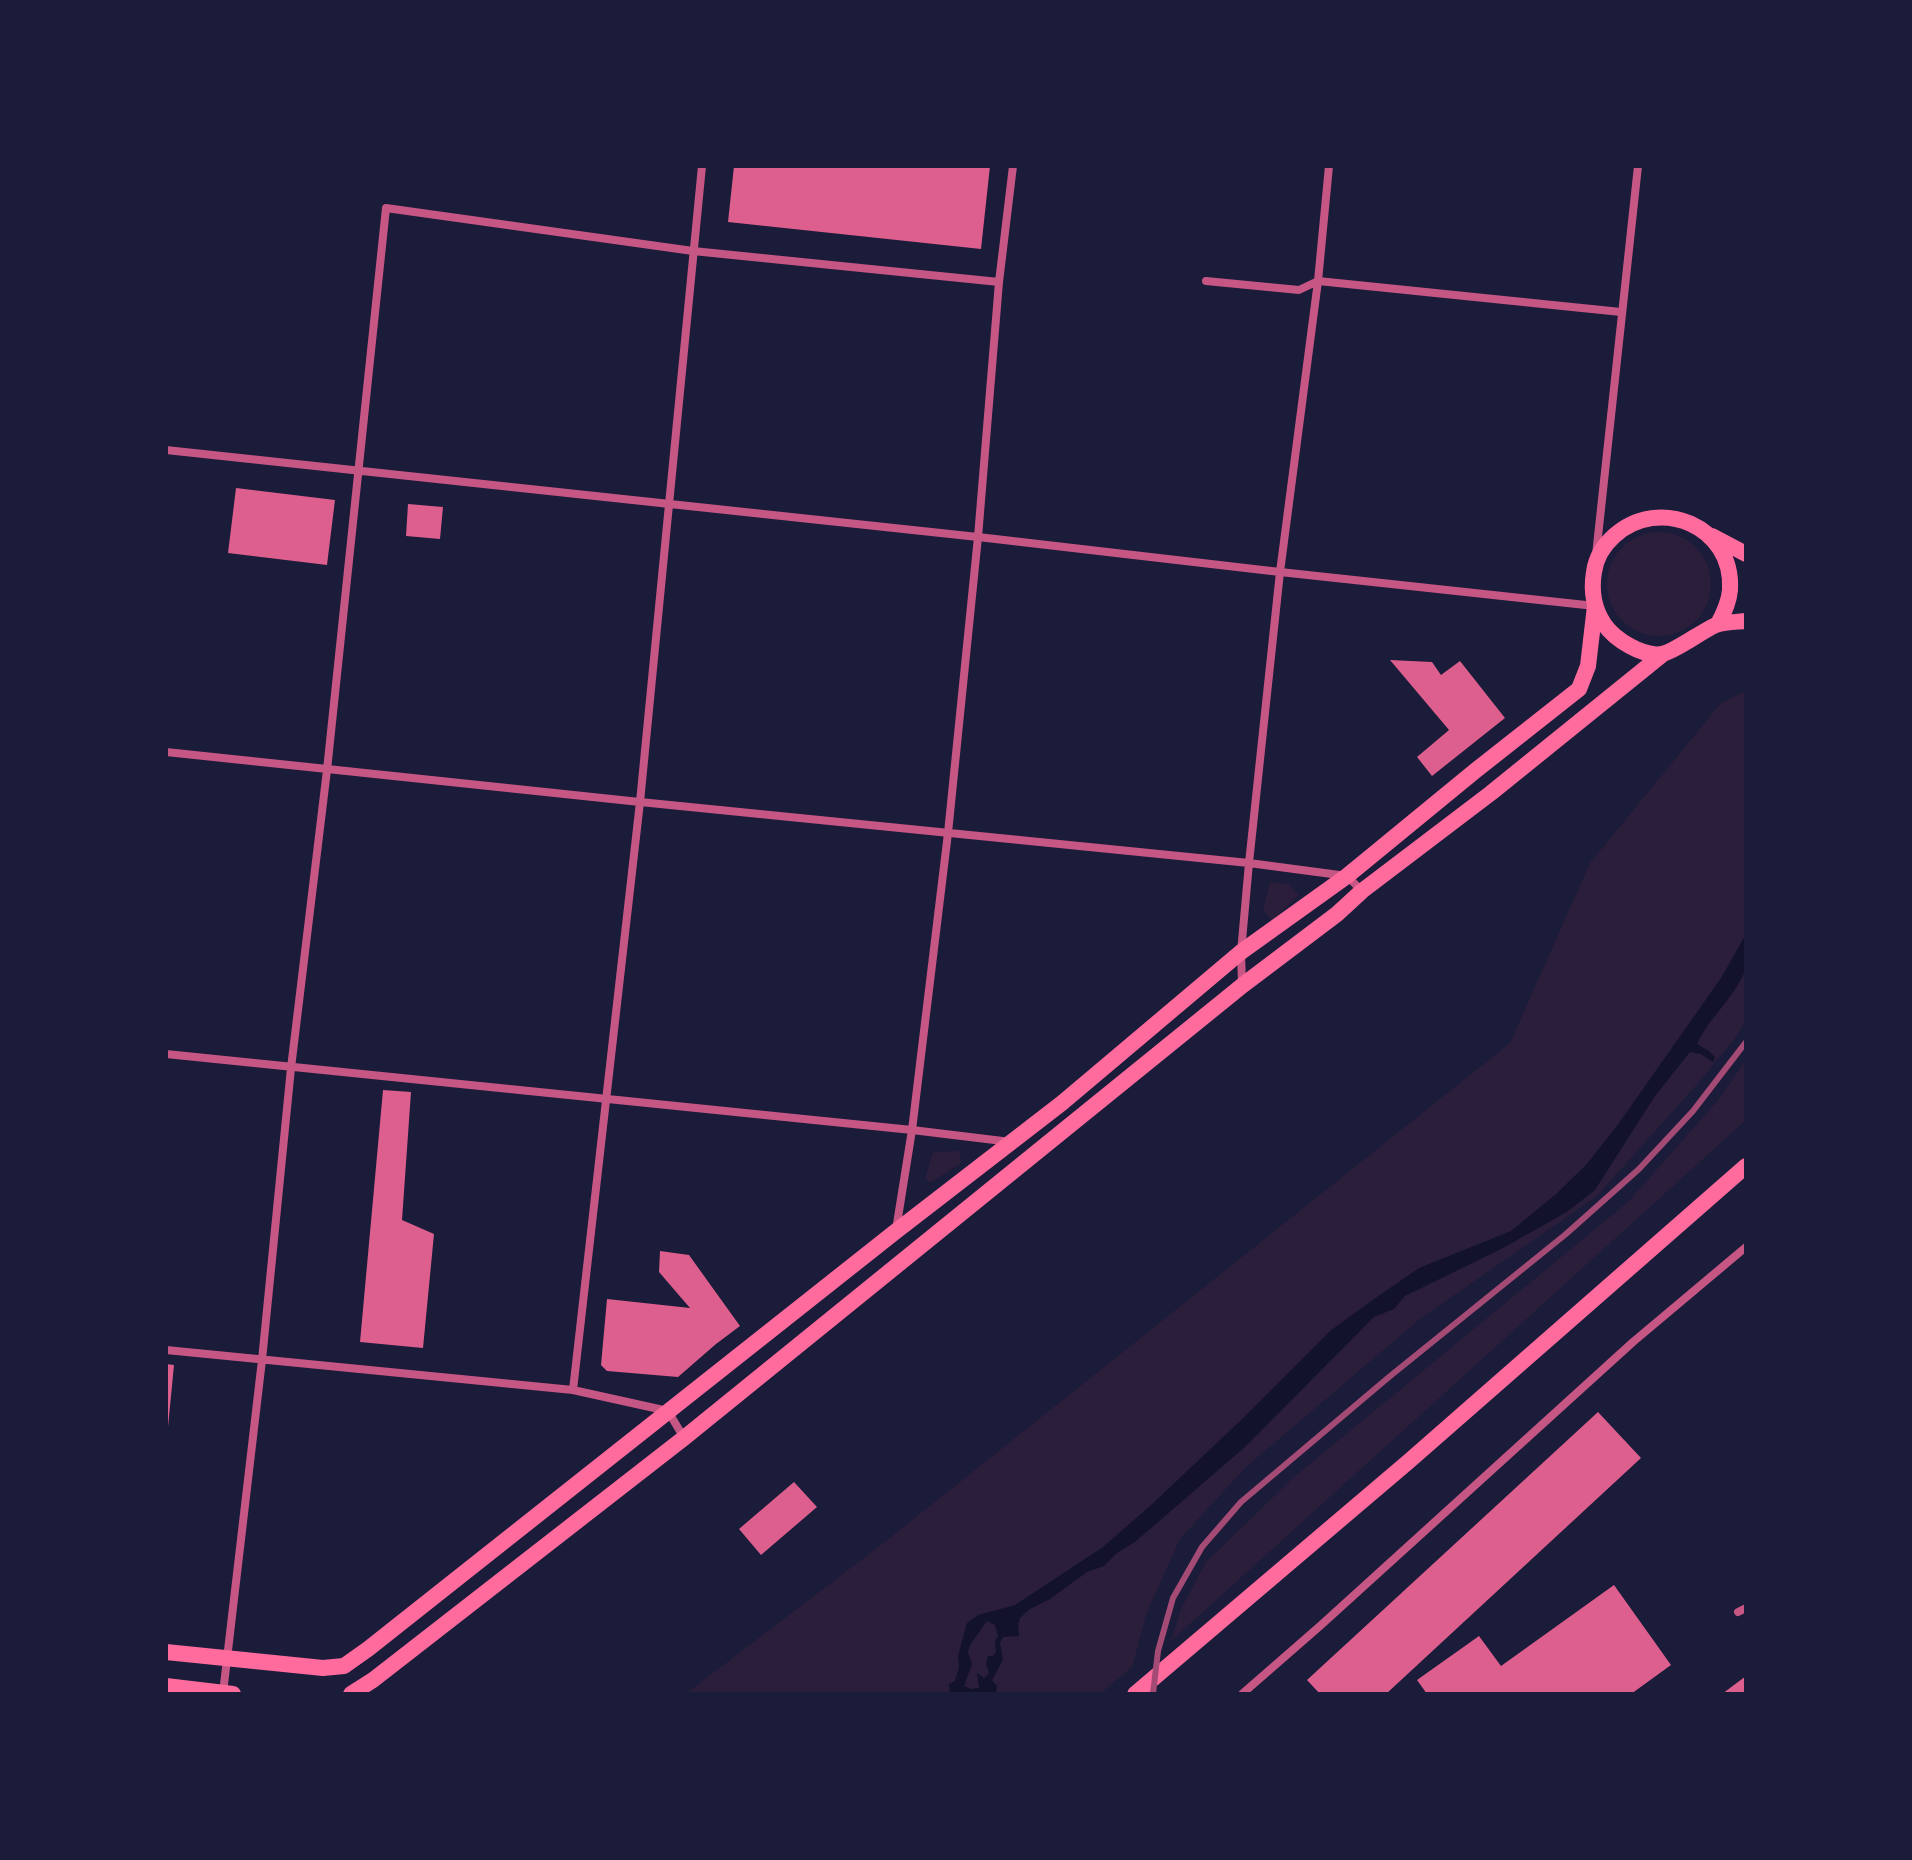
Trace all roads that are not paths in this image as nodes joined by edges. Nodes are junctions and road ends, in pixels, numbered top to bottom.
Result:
1 (702, 166) edge
2 (1013, 166) edge
3 (1329, 166) edge
4 (1638, 166) edge
5 (693, 251) junction
6 (1206, 281) dead end
7 (1318, 281) junction
8 (999, 282) junction
9 (1621, 312) junction
10 (166, 450) edge
11 (359, 472) junction
12 (669, 505) junction
13 (1711, 535) junction
14 (978, 537) junction
15 (1746, 554) edge
16 (1595, 563) junction
17 (1280, 572) junction
18 (1595, 606) junction
19 (1746, 621) edge
20 (1718, 624) junction
21 (1663, 654) junction
22 (166, 752) edge
23 (327, 770) junction
24 (640, 802) junction
25 (948, 833) junction
26 (1249, 863) junction
27 (1347, 876) junction
28 (1362, 891) junction
29 (1241, 952) junction
30 (1243, 985) junction
31 (166, 1054) edge
32 (291, 1068) junction
33 (606, 1098) junction
34 (1062, 1103) junction
35 (1076, 1122) junction
36 (912, 1130) junction
37 (1011, 1142) junction
38 (1746, 1166) edge
39 (895, 1232) junction
40 (1746, 1247) edge
41 (166, 1350) edge
42 (262, 1360) junction
43 (573, 1390) junction
44 (668, 1411) junction
45 (684, 1438) junction
46 (166, 1652) edge
47 (226, 1658) junction
48 (166, 1686) edge
49 (223, 1694) edge
50 (233, 1694) edge
51 (351, 1694) edge
52 (1135, 1694) edge
53 (1242, 1694) edge

1 - 5 street
2 - 8 street
3 - 7 street
4 - 9 street
5 - 8 street
5 - 11 street
5 - 12 street
6 - 7 street
7 - 9 street
7 - 17 street
8 - 14 street
9 - 16 street
10 - 11 street
11 - 12 street
11 - 23 street
12 - 14 street
12 - 24 street
13 - 15 main road
13 - 16 main road
13 - 20 main road
14 - 17 street
14 - 25 street
16 - 18 main road
17 - 18 street
17 - 26 street
18 - 21 main road
18 - 27 main road
19 - 20 main road
20 - 21 main road
21 - 28 main road
22 - 23 street
23 - 24 street
23 - 32 street
24 - 25 street
24 - 33 street
25 - 26 street
25 - 36 street
26 - 27 street
26 - 29 street
27 - 28 street
27 - 29 main road
28 - 30 main road
29 - 30 street
29 - 34 main road
30 - 35 main road
31 - 32 street
32 - 33 street
32 - 42 street
33 - 36 street
33 - 43 street
34 - 35 main road
34 - 37 main road
35 - 45 main road
36 - 37 street
36 - 39 street
37 - 39 main road
38 - 52 main road
39 - 44 main road
40 - 53 street
41 - 42 street
42 - 43 street
42 - 47 street
43 - 44 street
44 - 45 street
44 - 47 main road
45 - 51 main road
46 - 47 main road
47 - 49 street
48 - 49 main road
49 - 50 main road

